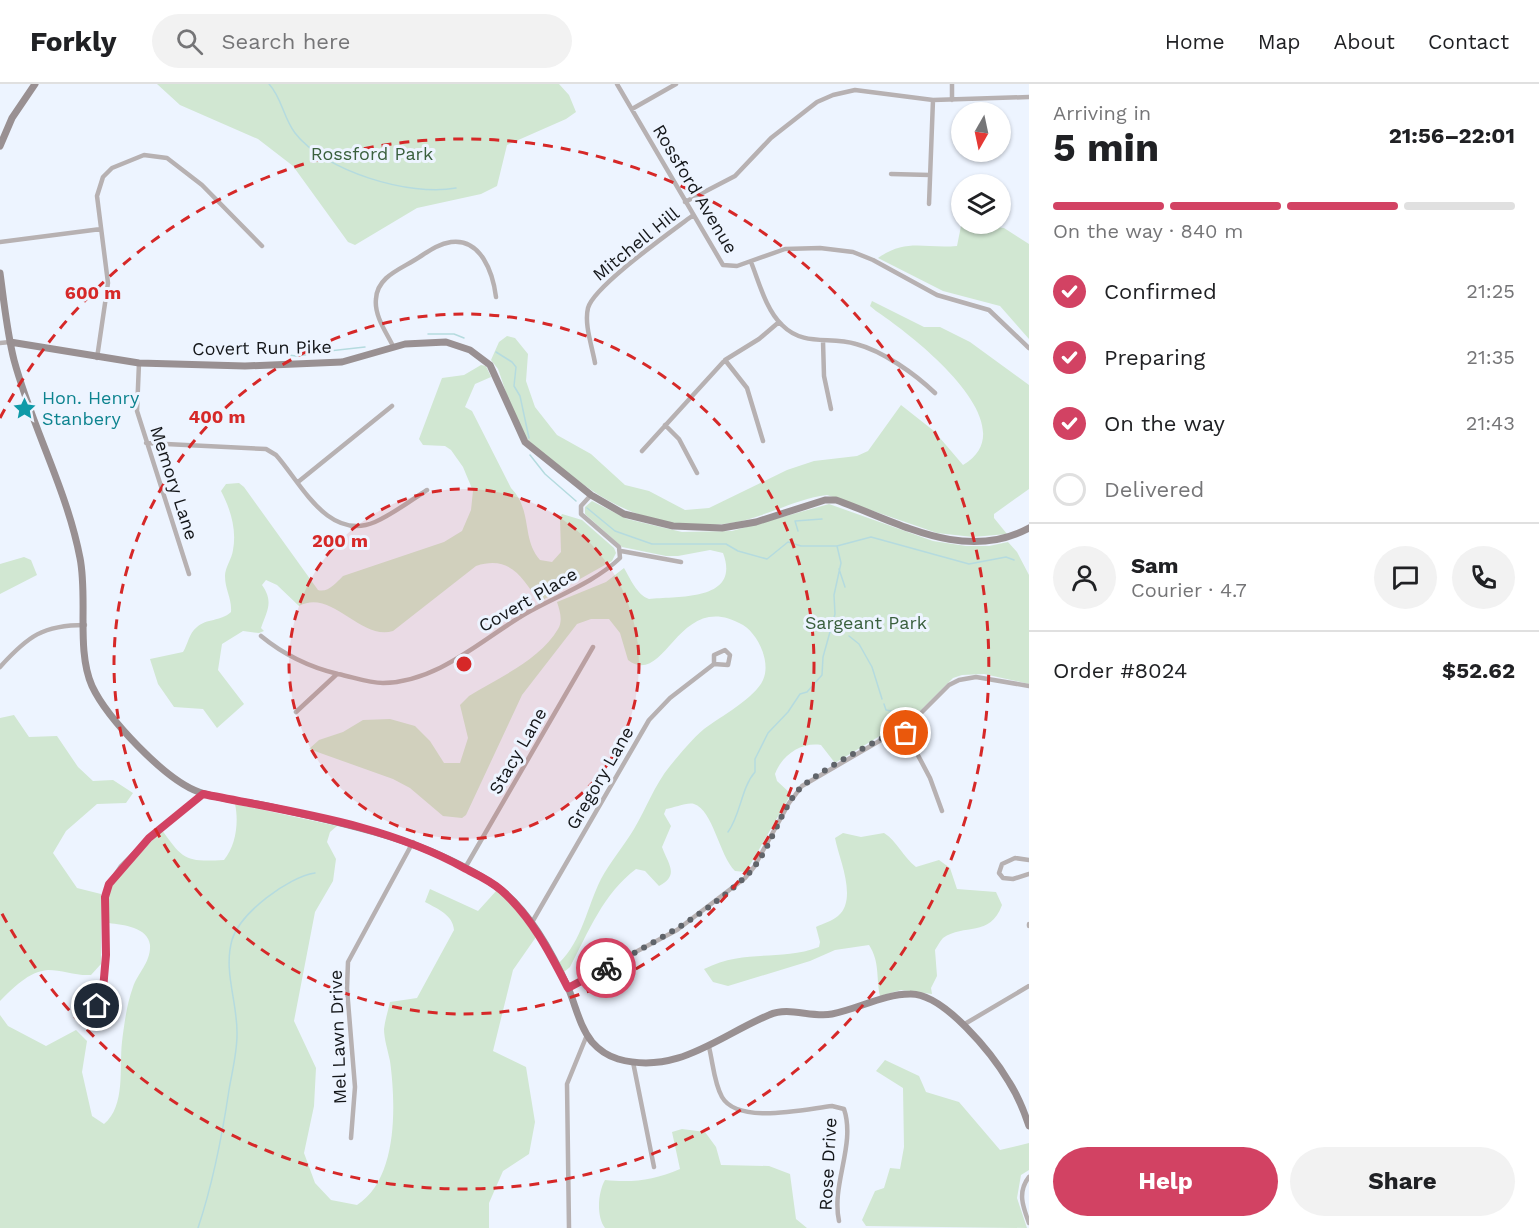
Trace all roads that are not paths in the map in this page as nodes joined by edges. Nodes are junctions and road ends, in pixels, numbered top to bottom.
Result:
1 (35, 84) edge
2 (617, 84) edge
3 (676, 84) edge
4 (952, 84) edge
5 (1029, 97) edge
6 (933, 100) junction
7 (952, 100) junction
8 (632, 109) junction
9 (2, 135) edge
10 (0, 146) edge
11 (891, 174) dead end
12 (930, 175) junction
13 (685, 202) junction
14 (929, 204) dead end
15 (692, 216) junction
16 (101, 229) junction
17 (0, 242) edge
18 (262, 246) dead end
19 (751, 262) junction
20 (0, 273) edge
21 (496, 297) dead end
22 (779, 322) junction
23 (823, 341) junction
24 (10, 342) junction
25 (0, 343) edge
26 (393, 346) junction
27 (1029, 348) edge
28 (97, 358) junction
29 (725, 360) junction
30 (139, 363) junction
31 (595, 363) dead end
32 (935, 393) dead end
33 (392, 406) dead end
34 (831, 409) dead end
35 (665, 425) junction
36 (763, 441) dead end
37 (146, 443) junction
38 (642, 451) dead end
39 (697, 473) dead end
40 (298, 482) junction
41 (427, 490) dead end
42 (591, 495) junction
43 (1029, 528) edge
44 (621, 551) junction
45 (681, 562) dead end
46 (189, 574) dead end
47 (85, 625) junction
48 (261, 636) dead end
49 (592, 647) dead end
50 (714, 664) dead end
51 (0, 667) edge
52 (338, 674) junction
53 (1029, 686) edge
54 (296, 712) dead end
55 (903, 727) junction
56 (203, 794) junction
57 (942, 812) dead end
58 (413, 842) junction
59 (1029, 860) edge
60 (465, 868) junction
61 (1029, 874) edge
62 (531, 924) junction
63 (1029, 986) edge
64 (568, 988) junction
65 (102, 1001) dead end
66 (963, 1025) junction
67 (587, 1035) junction
68 (709, 1047) junction
69 (633, 1062) junction
70 (1029, 1126) edge
71 (351, 1138) dead end
72 (654, 1167) dead end
73 (1029, 1177) edge
74 (839, 1221) dead end
75 (1029, 1224) edge
76 (569, 1228) edge

1 - 9 street
2 - 8 street, Rossford Avenue
3 - 8 street
4 - 7 street
5 - 7 street
6 - 7 street
6 - 12 street
6 - 13 street
8 - 13 street, Rossford Avenue
9 - 10 street
11 - 12 street
12 - 14 street
13 - 15 street, Rossford Avenue
15 - 19 street, Rossford Avenue
15 - 31 street, Mitchell Hill
16 - 17 street
16 - 18 street
16 - 28 street
19 - 22 street
19 - 27 street, Rossford Avenue
20 - 24 street
21 - 26 street
22 - 23 street
22 - 29 street
23 - 32 street
23 - 34 street
24 - 25 street
24 - 28 street, Covert Run Pike
24 - 47 street
26 - 30 street, Covert Run Pike
26 - 42 street, Covert Run Pike
28 - 30 street, Covert Run Pike
29 - 35 street
29 - 36 street
30 - 37 street, Memory Lane
33 - 40 street
35 - 38 street
35 - 39 street
37 - 40 street
37 - 46 street, Memory Lane
40 - 41 street
42 - 43 street, Covert Run Pike
42 - 44 street
44 - 45 street
44 - 52 street, Covert Place
47 - 51 street
47 - 56 street
48 - 52 street, Covert Place
49 - 60 street, Stacy Lane
50 - 62 street, Gregory Lane
52 - 54 street
53 - 55 street
55 - 57 street
55 - 64 street
56 - 58 street
56 - 65 street
58 - 60 street
58 - 71 street, Mel Lawn Drive
59 - 61 street
60 - 62 street
62 - 64 street
63 - 66 street
64 - 67 street
66 - 68 street
66 - 70 street
67 - 69 street
67 - 76 street
68 - 69 street
68 - 74 street, Rose Drive
69 - 72 street
73 - 75 street

